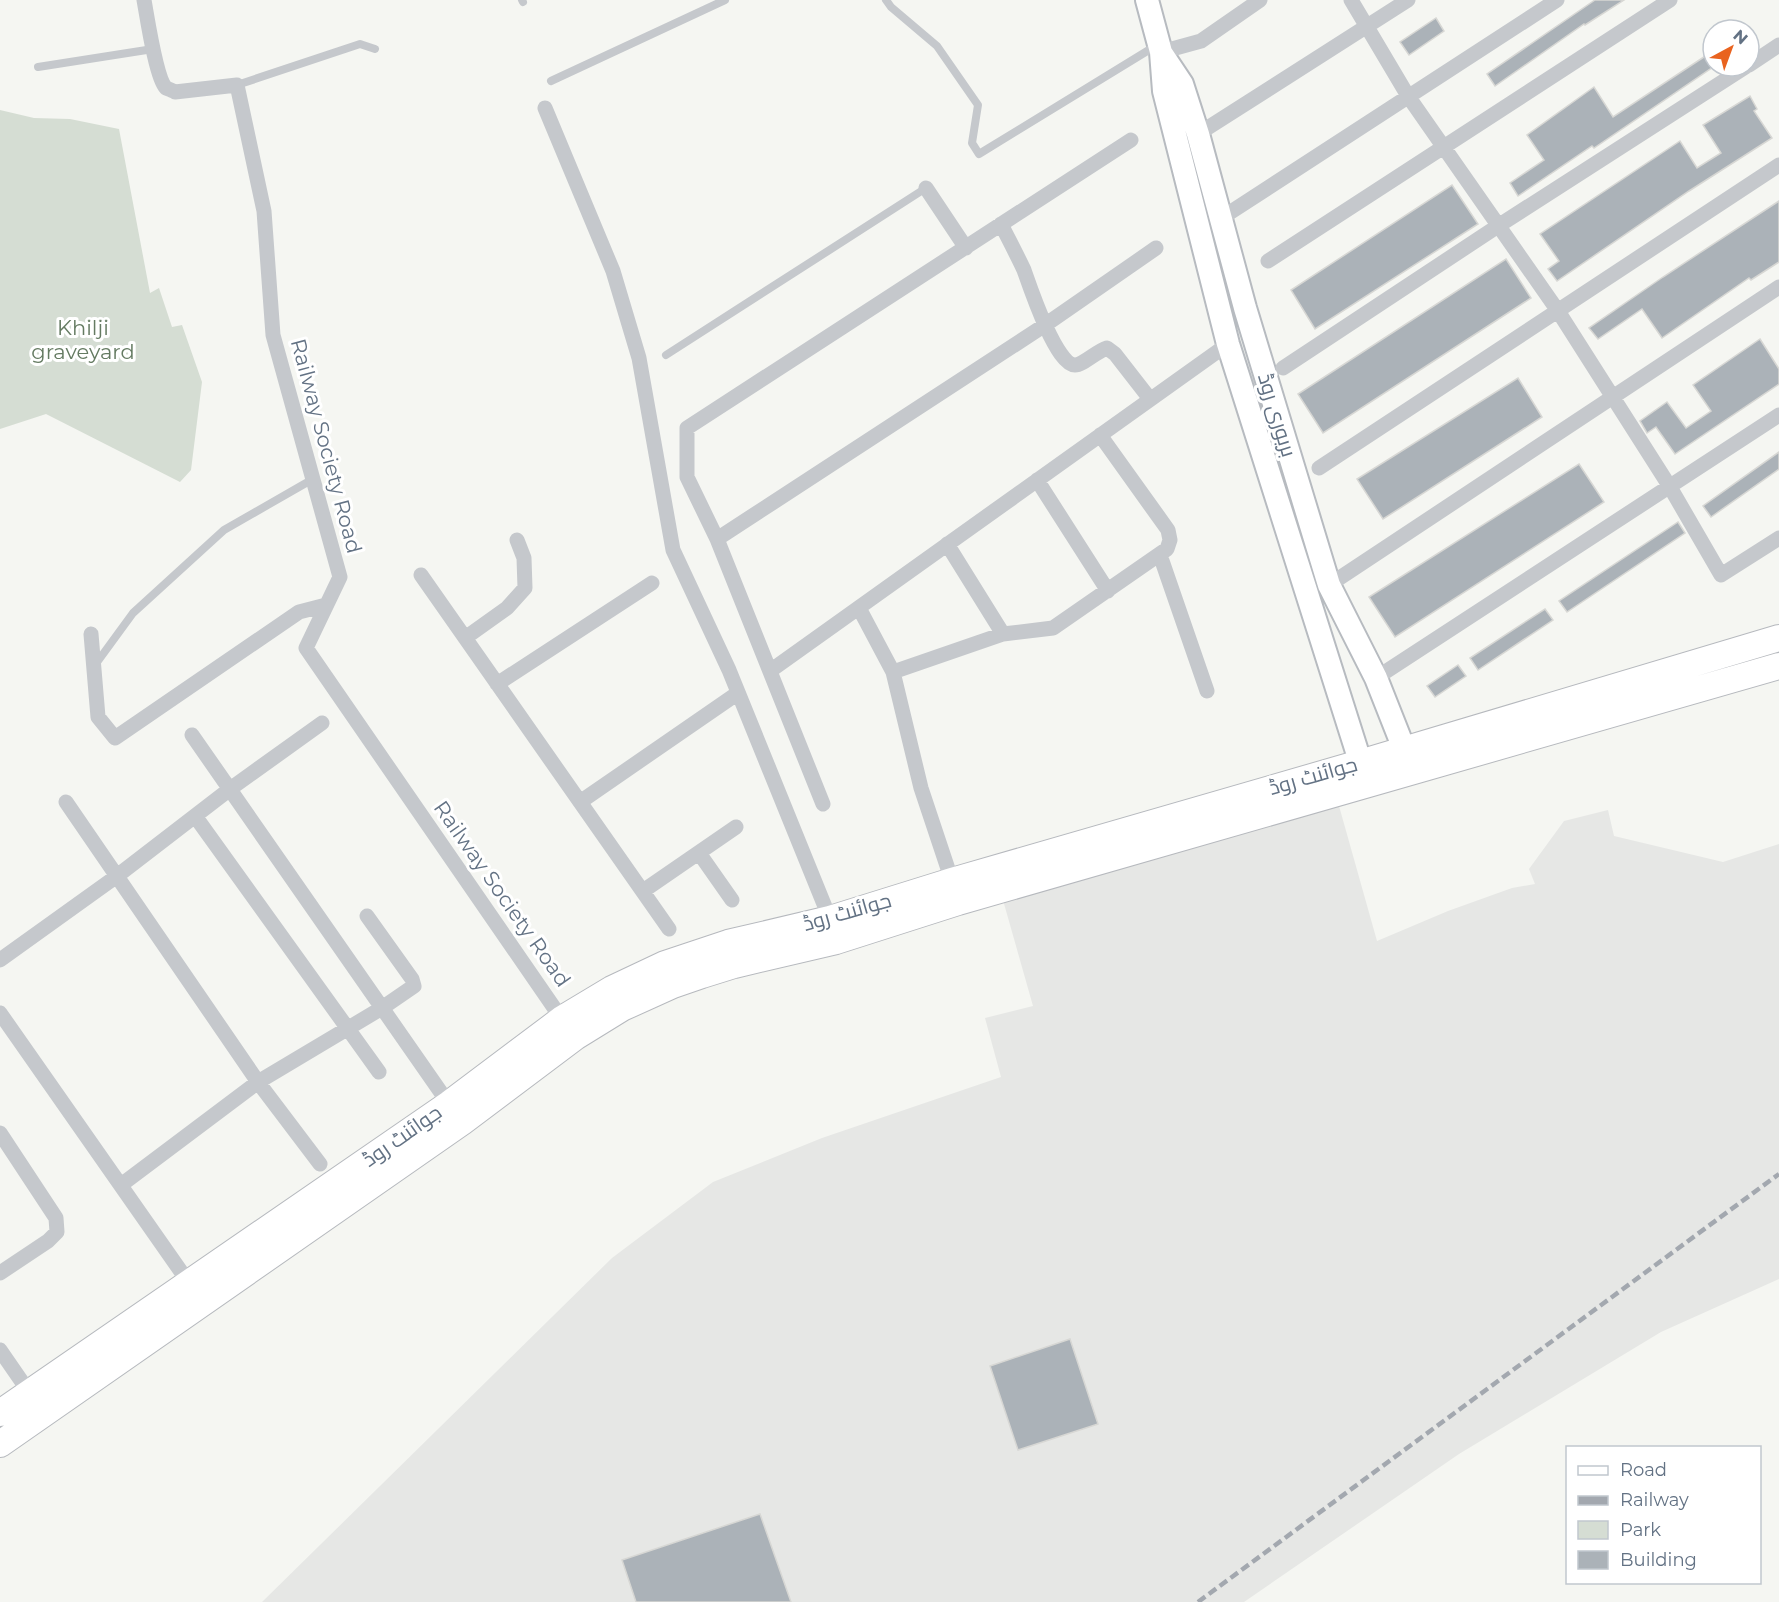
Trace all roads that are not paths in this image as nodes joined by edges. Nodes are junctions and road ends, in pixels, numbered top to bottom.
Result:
1 (144, 0) edge
2 (725, 0) edge
3 (886, 0) edge
4 (1147, 0) edge
5 (1260, 0) edge
6 (1351, 0) edge
7 (1408, 0) edge
8 (1557, 0) edge
9 (1670, 0) edge
10 (1367, 26) junction
11 (1779, 45) edge
12 (1160, 48) junction
13 (153, 49) junction
14 (375, 49) dead end
15 (1761, 57) edge
16 (38, 67) dead end
17 (1728, 78) edge
18 (551, 81) dead end
19 (237, 85) junction
20 (1408, 96) junction
21 (545, 108) dead end
22 (1197, 134) junction
23 (1131, 140) dead end
24 (1444, 147) junction
25 (1779, 165) edge
26 (926, 188) joint
27 (1220, 219) junction
28 (1001, 224) junction
29 (1498, 226) junction
30 (966, 248) junction
31 (1156, 248) dead end
32 (1268, 261) dead end
33 (1779, 287) edge
34 (1558, 311) junction
35 (1045, 325) junction
36 (1227, 344) junction
37 (666, 355) dead end
38 (1283, 368) dead end
39 (1612, 398) junction
40 (1150, 399) junction
41 (1779, 415) edge
42 (1100, 435) junction
43 (1319, 468) dead end
44 (313, 479) junction
45 (1037, 480) junction
46 (1670, 487) junction
47 (1779, 538) edge
48 (717, 539) junction
49 (517, 540) dead end
50 (947, 544) junction
51 (1160, 555) junction
52 (421, 575) dead end
53 (652, 583) dead end
54 (1329, 585) junction
55 (1108, 591) junction
56 (327, 605) junction
57 (859, 608) junction
58 (91, 634) dead end
59 (1003, 634) junction
60 (465, 638) junction
61 (1779, 638) edge
62 (94, 666) junction
63 (1779, 666) edge
64 (770, 671) junction
65 (893, 672) junction
66 (1376, 678) junction
67 (497, 684) junction
68 (1207, 691) dead end
69 (738, 693) junction
70 (322, 723) dead end
71 (192, 735) dead end
72 (1409, 760) junction
73 (1364, 774) junction
74 (230, 789) junction
75 (66, 802) dead end
76 (580, 802) junction
77 (823, 804) dead end
78 (195, 816) junction
79 (736, 827) dead end
80 (699, 853) junction
81 (117, 876) junction
82 (952, 881) junction
83 (643, 891) junction
84 (732, 900) dead end
85 (367, 916) dead end
86 (830, 919) junction
87 (669, 929) dead end
88 (0, 960) edge
89 (381, 1008) junction
90 (0, 1013) edge
91 (348, 1028) junction
92 (568, 1028) junction
93 (379, 1072) dead end
94 (258, 1082) junction
95 (449, 1104) junction
96 (0, 1133) edge
97 (320, 1164) dead end
98 (121, 1185) junction
99 (0, 1273) edge
100 (189, 1283) junction
101 (0, 1350) edge
102 (19, 1407) edge
103 (0, 1444) edge

1 - 13 street
2 - 18 lane
3 - 12 lane
4 - 12 main road, بریوری روڈ
5 - 12 street
6 - 10 street
7 - 10 street
8 - 20 street
9 - 24 street
10 - 20 street
10 - 22 street
11 - 15 street
12 - 22 main road, بریوری روڈ
12 - 36 main road, بریوری روڈ
13 - 16 lane
13 - 19 street
14 - 19 lane
17 - 29 street
19 - 44 street, Railway Society Road
20 - 24 street
20 - 27 street
21 - 69 street
22 - 27 main road, بریوری روڈ
23 - 28 street
24 - 29 street
24 - 32 street
25 - 34 street
26 - 30 street
26 - 37 lane
27 - 54 main road, بریوری روڈ
28 - 30 street
28 - 35 street
29 - 34 street
29 - 38 street
30 - 48 street
31 - 35 street
33 - 39 street
34 - 39 street
34 - 43 street
35 - 40 street
35 - 48 street
36 - 40 street
36 - 73 main road, بریوری روڈ
39 - 46 street
39 - 54 street
40 - 42 street
41 - 46 street
42 - 45 street
42 - 51 street
44 - 56 street, Railway Society Road
44 - 62 lane
45 - 50 street
45 - 55 street
46 - 47 street
46 - 66 street
48 - 64 street
49 - 60 street
50 - 57 street
50 - 59 street
51 - 55 street
51 - 68 street
52 - 60 street
53 - 67 street
54 - 66 main road, بریوری روڈ
55 - 59 street
56 - 62 street
56 - 92 street, Railway Society Road
57 - 64 street
57 - 65 street
58 - 62 street
59 - 65 street
60 - 67 street
61 - 72 main road, جوائنٹ روڈ
63 - 72 main road, جوائنٹ روڈ
64 - 77 street
65 - 82 street
66 - 72 main road, بریوری روڈ
67 - 76 street
69 - 76 street
69 - 86 street
70 - 74 street
71 - 74 street
72 - 73 main road, جوائنٹ روڈ
73 - 82 main road, جوائنٹ روڈ
73 - 92 main road, جوائنٹ روڈ
74 - 78 street
74 - 89 street
75 - 81 street
76 - 83 street
78 - 81 street
78 - 91 street
79 - 80 street
80 - 83 street
80 - 84 street
81 - 88 street
81 - 94 street
82 - 86 main road, جوائنٹ روڈ
83 - 87 street
85 - 89 street
86 - 92 main road, جوائنٹ روڈ
89 - 91 street
89 - 95 street
90 - 98 street
91 - 93 street
91 - 94 street
92 - 95 main road, جوائنٹ روڈ
92 - 102 main road, جوائنٹ روڈ
94 - 97 street
94 - 98 street
95 - 100 main road, جوائنٹ روڈ
96 - 99 street
98 - 100 street
100 - 102 main road, جوائنٹ روڈ
101 - 102 street
102 - 103 main road

